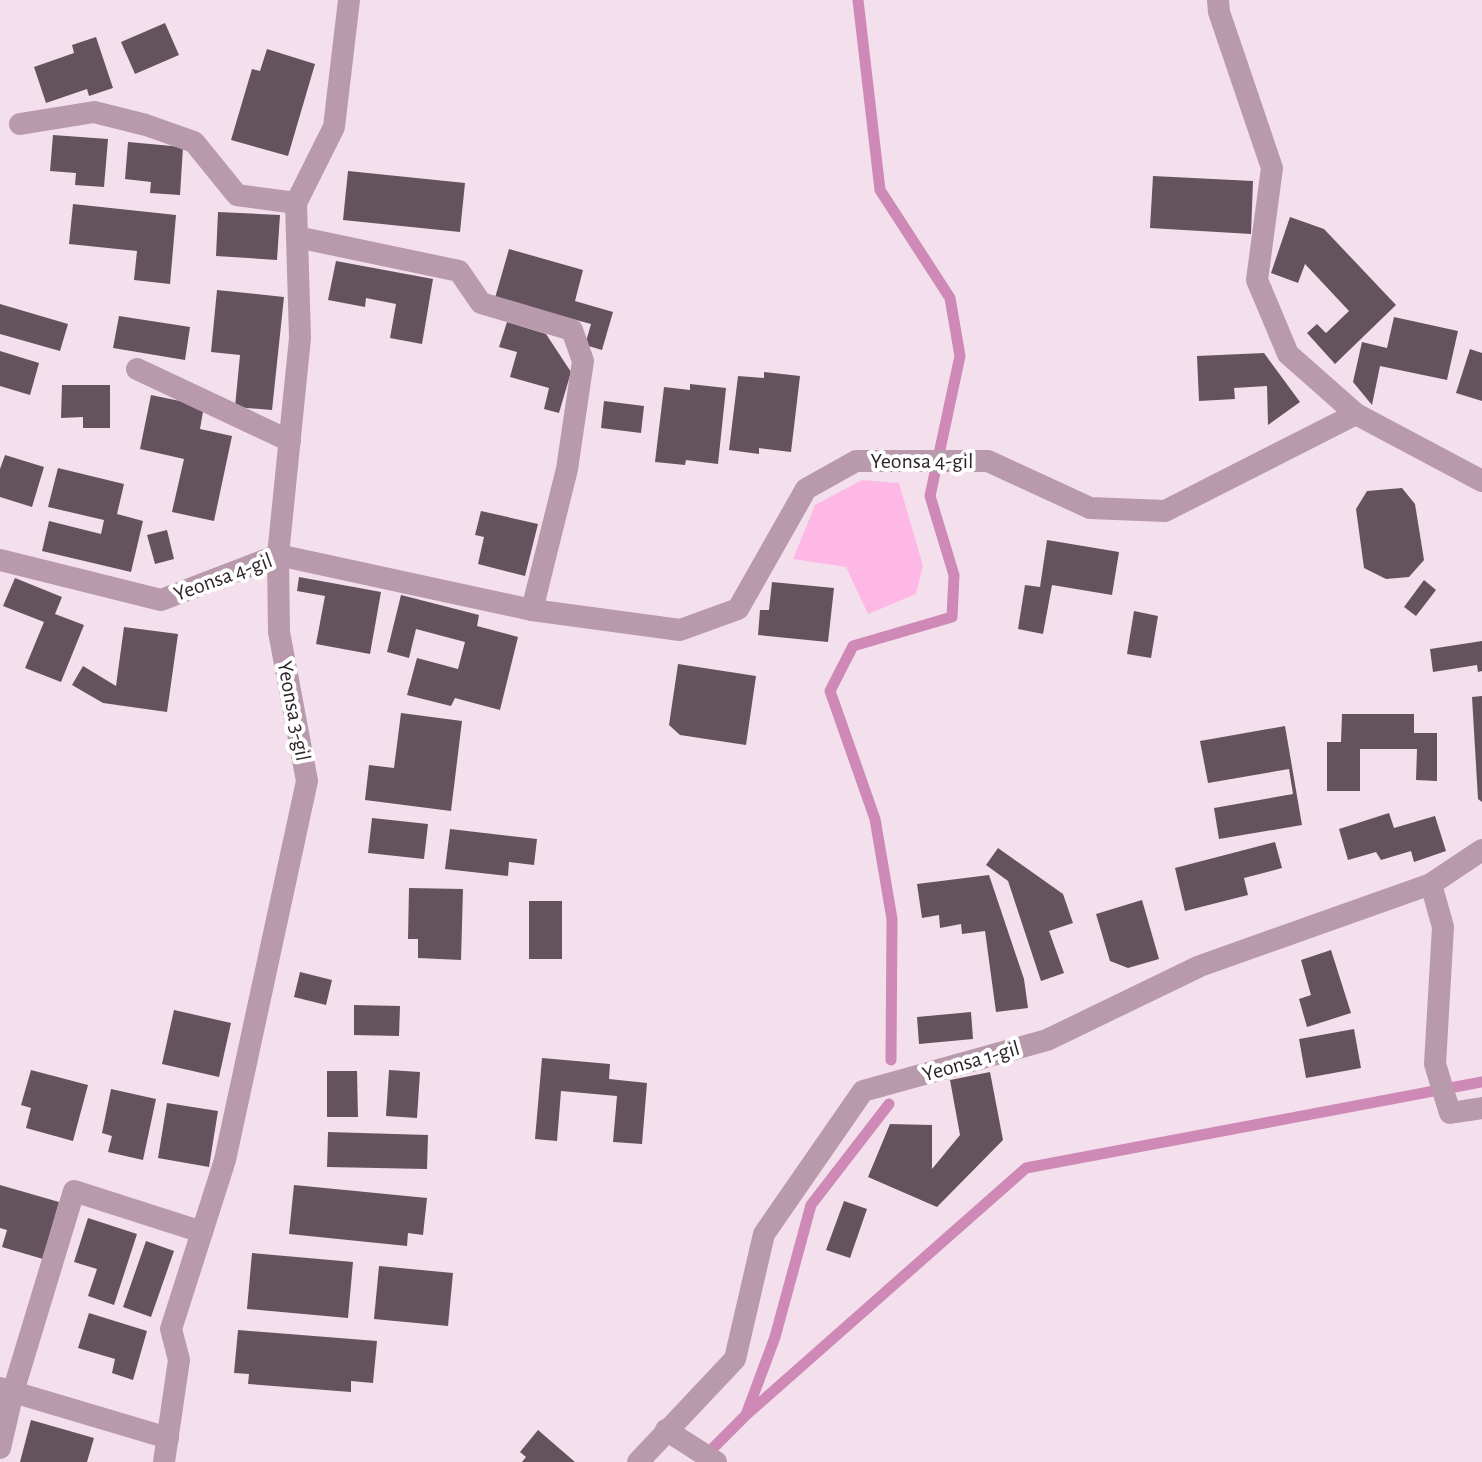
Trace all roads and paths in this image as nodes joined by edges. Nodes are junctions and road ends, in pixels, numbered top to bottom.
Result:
1 (349, 0) edge
2 (1218, 0) edge
3 (20, 124) dead end
4 (296, 203) junction
5 (297, 237) junction
6 (137, 369) dead end
7 (1356, 414) junction
8 (290, 441) junction
9 (1482, 481) edge
10 (278, 555) junction
11 (0, 560) edge
12 (532, 610) junction
13 (1482, 850) edge
14 (1431, 884) junction
15 (1482, 1108) edge
16 (202, 1232) junction
17 (6, 1390) edge
18 (666, 1430) junction
19 (168, 1438) junction
20 (0, 1448) edge
21 (164, 1462) edge
22 (638, 1462) edge
23 (716, 1462) edge

1 - 4 street, Yeonsa 3-gil
2 - 7 street
3 - 4 street
4 - 5 street, Yeonsa 3-gil
5 - 8 street, Yeonsa 3-gil
5 - 12 street
6 - 8 street
7 - 9 street
7 - 12 street, Yeonsa 4-gil
8 - 10 street, Yeonsa 3-gil
10 - 11 street, Yeonsa 4-gil
10 - 12 street, Yeonsa 4-gil
10 - 16 street, Yeonsa 3-gil
13 - 14 street, Yeonsa 1-gil
14 - 15 street
14 - 18 street, Yeonsa 1-gil
16 - 17 street
16 - 19 street, Yeonsa 3-gil
17 - 19 street
17 - 20 street
18 - 22 street, Yeonsa 1-gil
18 - 23 street
19 - 21 street, Yeonsa 3-gil

